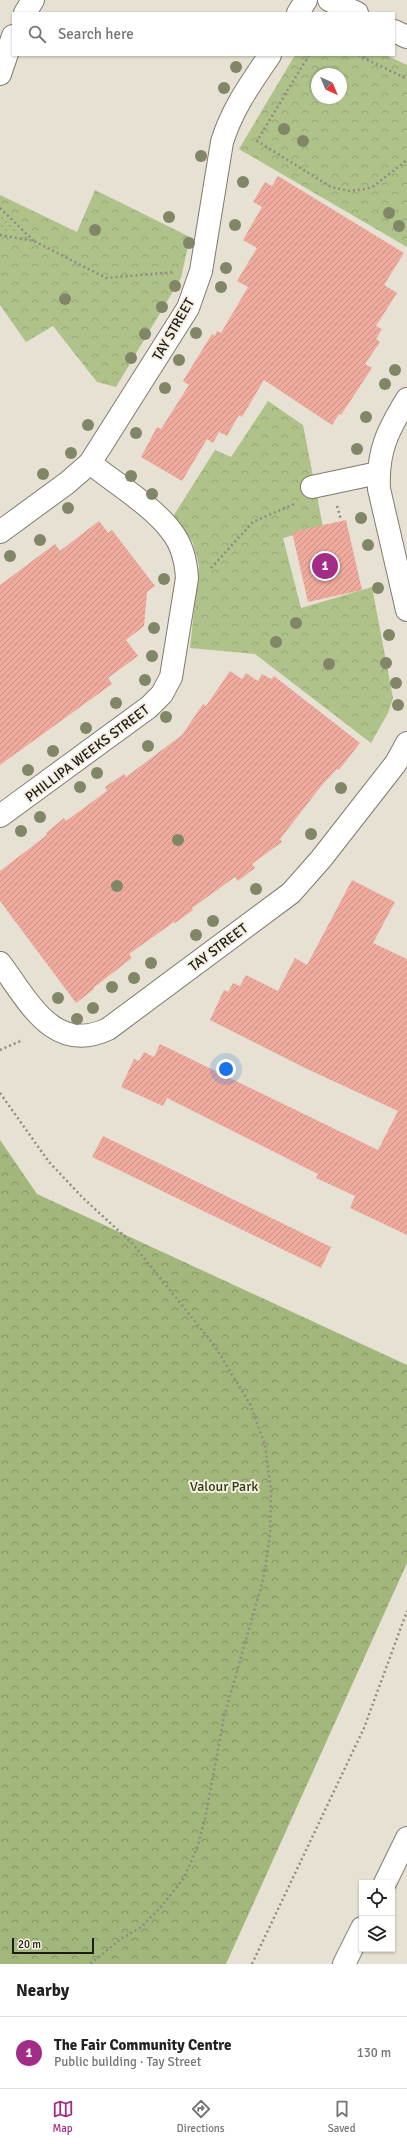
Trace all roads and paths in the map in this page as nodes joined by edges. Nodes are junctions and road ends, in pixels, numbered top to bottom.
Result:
1 (32, 0) edge
2 (306, 0) edge
3 (330, 0) edge
4 (26, 12) edge
5 (299, 12) edge
6 (354, 12) edge
7 (395, 31) edge
8 (407, 37) edge
9 (12, 39) edge
10 (269, 56) edge
11 (308, 56) edge
12 (360, 56) edge
13 (0, 74) edge
14 (407, 79) edge
15 (407, 160) edge
16 (0, 208) edge
17 (0, 235) edge
18 (34, 242) junction
19 (201, 271) junction
20 (407, 399) edge
21 (90, 463) junction
22 (378, 472) junction
23 (312, 487) joint
24 (0, 532) edge
25 (185, 596) junction
26 (407, 610) edge
27 (407, 744) edge
28 (0, 816) edge
29 (0, 963) edge
30 (23, 1040) dead end
31 (0, 1050) edge
32 (0, 1093) edge
33 (407, 1611) edge
34 (407, 1838) edge
35 (386, 1880) edge
36 (359, 1934) edge
37 (90, 1964) edge
38 (252, 1964) edge
39 (344, 1964) edge

1 - 4 main road
2 - 5 main road
3 - 6 main road
7 - 8 main road
9 - 13 main road
10 - 19 main road, TAY STREET
11 - 15 path
12 - 14 path
16 - 18 path
17 - 18 path
18 - 19 path
19 - 21 main road, TAY STREET
20 - 22 main road
21 - 24 main road, TAY STREET
21 - 25 main road, PHILLIPA WEEKS STREET
22 - 23 main road
22 - 26 main road
23 - 25 path
25 - 28 main road, PHILLIPA WEEKS STREET
27 - 29 main road, TAY STREET
30 - 31 path
32 - 37 path
33 - 38 path
34 - 35 main road
36 - 39 main road

